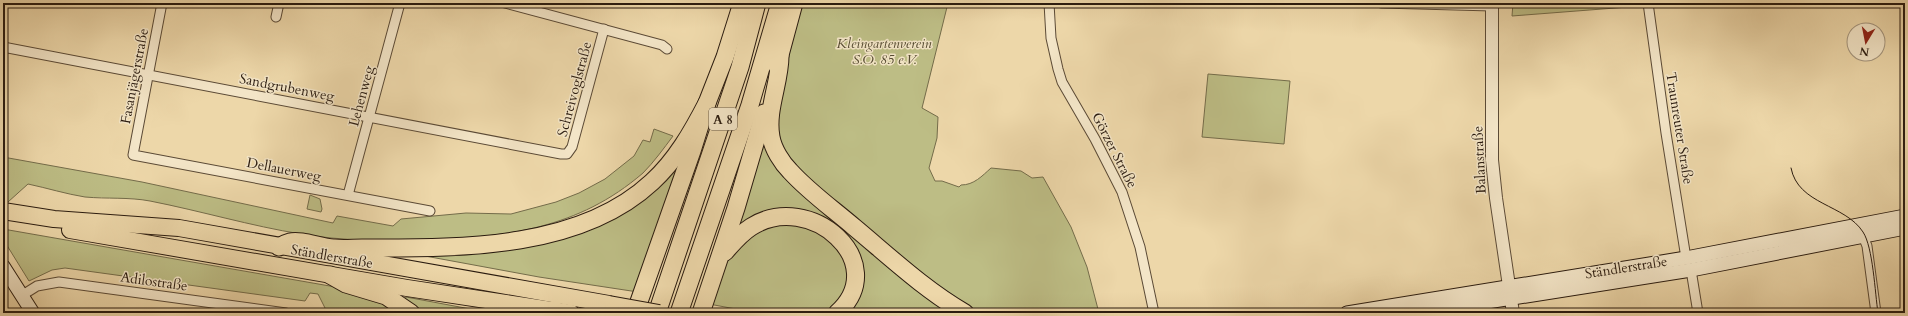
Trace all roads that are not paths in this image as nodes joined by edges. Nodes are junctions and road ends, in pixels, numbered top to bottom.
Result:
1 (162, 3) edge
2 (279, 3) edge
3 (400, 3) edge
4 (505, 3) edge
5 (742, 3) edge
6 (757, 3) edge
7 (780, 3) edge
8 (794, 3) edge
9 (1049, 3) edge
10 (1382, 3) edge
11 (1648, 3) edge
12 (1492, 4) edge
13 (276, 17) dead end
14 (604, 29) junction
15 (3, 47) edge
16 (667, 49) dead end
17 (780, 56) junction
18 (148, 74) junction
19 (707, 103) junction
20 (370, 117) junction
21 (567, 154) joint
22 (133, 155) joint
23 (348, 195) junction
24 (430, 211) dead end
25 (1905, 216) edge
26 (9, 217) edge
27 (1856, 226) junction
28 (1905, 228) edge
29 (1864, 236) junction
30 (279, 247) junction
31 (721, 257) junction
32 (1688, 264) junction
33 (3, 266) edge
34 (330, 274) junction
35 (1510, 292) junction
36 (22, 296) junction
37 (558, 312) edge
38 (33, 313) edge
39 (286, 313) edge
40 (412, 313) edge
41 (635, 313) edge
42 (658, 313) edge
43 (679, 313) edge
44 (701, 313) edge
45 (837, 313) edge
46 (965, 313) edge
47 (1154, 313) edge
48 (1347, 313) edge
49 (1418, 313) edge
50 (1513, 313) edge
51 (1698, 313) edge
52 (1876, 313) edge

1 - 18 street, Fasanjägerstraße
2 - 13 street
3 - 20 street, Lehenweg
4 - 14 street
5 - 19 highway
6 - 42 highway, A 8
7 - 43 highway, A 8
8 - 17 highway
9 - 47 street, Görzer Straße
10 - 12 street
11 - 32 street, Traunreuter Straße
12 - 35 street, Balanstraße
14 - 16 street
14 - 21 street, Schreivoglstraße
15 - 18 street, Sandgrubenweg
17 - 31 highway
17 - 46 highway
18 - 20 street, Sandgrubenweg
18 - 22 street, Fasanjägerstraße
19 - 30 highway
19 - 41 highway
20 - 21 street, Sandgrubenweg
20 - 23 street, Lehenweg
22 - 23 street, Dellauerweg
23 - 24 street, Dellauerweg
25 - 27 main road, Ständlerstraße
26 - 30 highway, Ständlerstraße
26 - 34 highway, Ständlerstraße
27 - 29 street
27 - 32 main road, Ständlerstraße
28 - 29 main road, Ständlerstraße
29 - 32 main road, Ständlerstraße
29 - 52 street
30 - 42 highway, Ständlerstraße, bridge
31 - 44 highway
31 - 45 highway
32 - 35 main road, Ständlerstraße
32 - 51 street, Traunreuter Straße
33 - 36 main road
34 - 37 highway, Ständlerstraße
34 - 40 highway
35 - 48 main road, Ständlerstraße
35 - 49 main road, Ständlerstraße
35 - 50 street, Balanstraße
36 - 38 main road
36 - 39 street, Adilostraße

